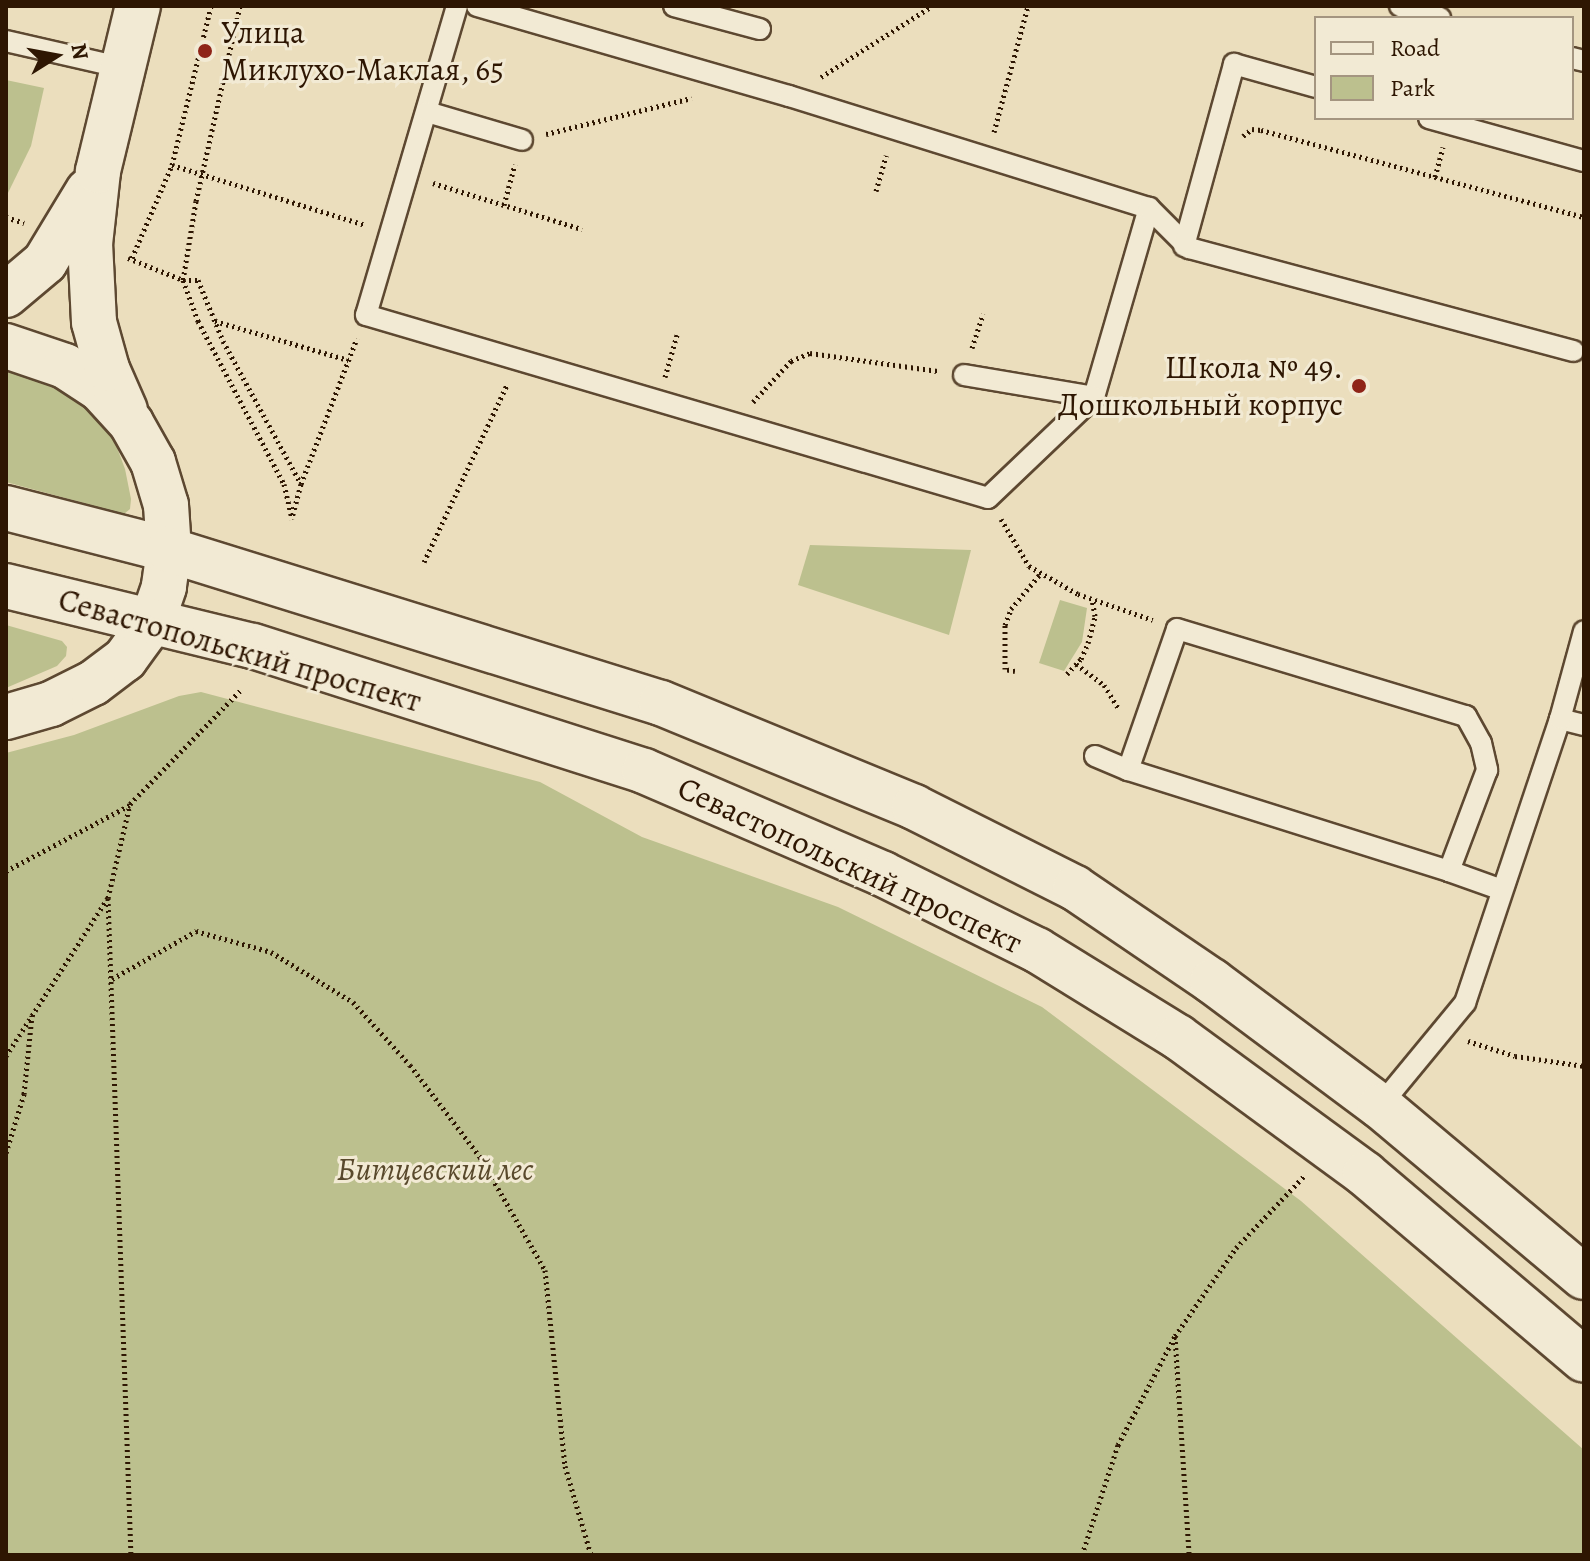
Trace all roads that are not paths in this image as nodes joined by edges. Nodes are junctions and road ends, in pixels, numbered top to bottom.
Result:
1 (138, 6) edge
2 (457, 6) edge
3 (477, 6) edge
4 (674, 6) edge
5 (1400, 6) edge
6 (1433, 16) edge
7 (760, 29) dead end
8 (6, 41) edge
9 (124, 68) junction
10 (1314, 86) edge
11 (427, 112) junction
12 (1436, 120) edge
13 (522, 140) road end
14 (1584, 161) edge
15 (98, 171) junction
16 (1149, 208) junction
17 (1184, 246) junction
18 (6, 295) edge
19 (6, 346) edge
20 (1573, 351) dead end
21 (964, 375) road end
22 (1094, 397) junction
23 (131, 423) junction
24 (6, 508) edge
25 (169, 550) junction
26 (6, 586) edge
27 (152, 622) junction
28 (1584, 631) edge
29 (6, 717) edge
30 (1560, 719) junction
31 (1584, 725) edge
32 (1095, 756) dead end
33 (1128, 770) junction
34 (1449, 871) junction
35 (1502, 890) junction
36 (1380, 1106) junction
37 (1584, 1277) edge
38 (1584, 1360) edge

1 - 9 main road
2 - 11 lane
3 - 16 lane
4 - 7 lane
5 - 6 lane
8 - 9 lane
9 - 15 main road
10 - 17 lane
11 - 13 lane
11 - 22 lane
12 - 14 lane
15 - 18 main road
15 - 23 main road
16 - 17 lane
16 - 22 lane
17 - 20 lane
19 - 23 main road
21 - 22 lane
23 - 25 main road
24 - 25 main road
25 - 27 main road
25 - 36 main road
26 - 27 main road, Севастопольский проспект
27 - 29 main road
27 - 38 main road, Севастопольский проспект
28 - 30 lane
30 - 31 lane
30 - 35 lane
32 - 33 lane
33 - 34 lane
33 - 34 lane
34 - 35 lane
35 - 36 lane
36 - 37 main road

